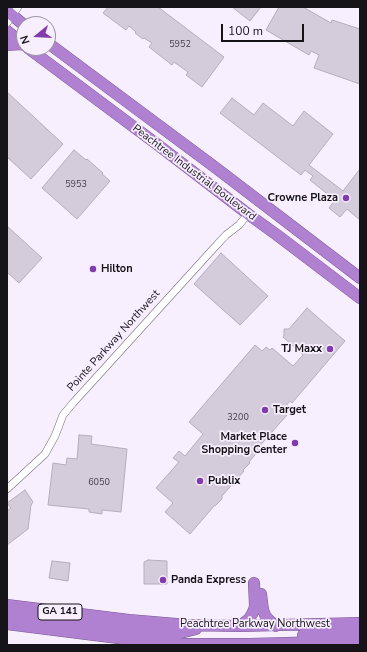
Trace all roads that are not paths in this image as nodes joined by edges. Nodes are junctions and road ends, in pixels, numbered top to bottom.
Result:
1 (7, 31) edge
2 (16, 38) edge
3 (56, 49) edge
4 (38, 56) edge
5 (248, 214) junction
6 (360, 278) edge
7 (360, 298) edge
8 (7, 489) edge
9 (7, 605) edge
10 (7, 616) edge
11 (360, 623) edge
12 (7, 624) edge
13 (240, 626) junction
14 (276, 626) junction
15 (113, 631) edge
16 (360, 633) edge
17 (360, 641) edge
18 (250, 644) junction

1 - 2 highway, Peachtree Industrial Boulevard
3 - 6 highway, Peachtree Industrial Boulevard
4 - 5 highway, Peachtree Industrial Boulevard
5 - 7 highway, Peachtree Industrial Boulevard
5 - 8 street, Pointe Parkway Northwest
9 - 15 highway, Peachtree Parkway Northwest / GA 141
10 - 15 highway
11 - 14 highway, Peachtree Parkway Northwest / GA 141
12 - 15 highway, Peachtree Parkway Northwest / GA 141
13 - 14 highway, Peachtree Parkway Northwest / GA 141
13 - 14 highway
13 - 15 highway, Peachtree Parkway Northwest / GA 141
15 - 18 highway, Peachtree Parkway Northwest / GA 141
16 - 18 highway
17 - 18 highway, Peachtree Parkway Northwest / GA 141

